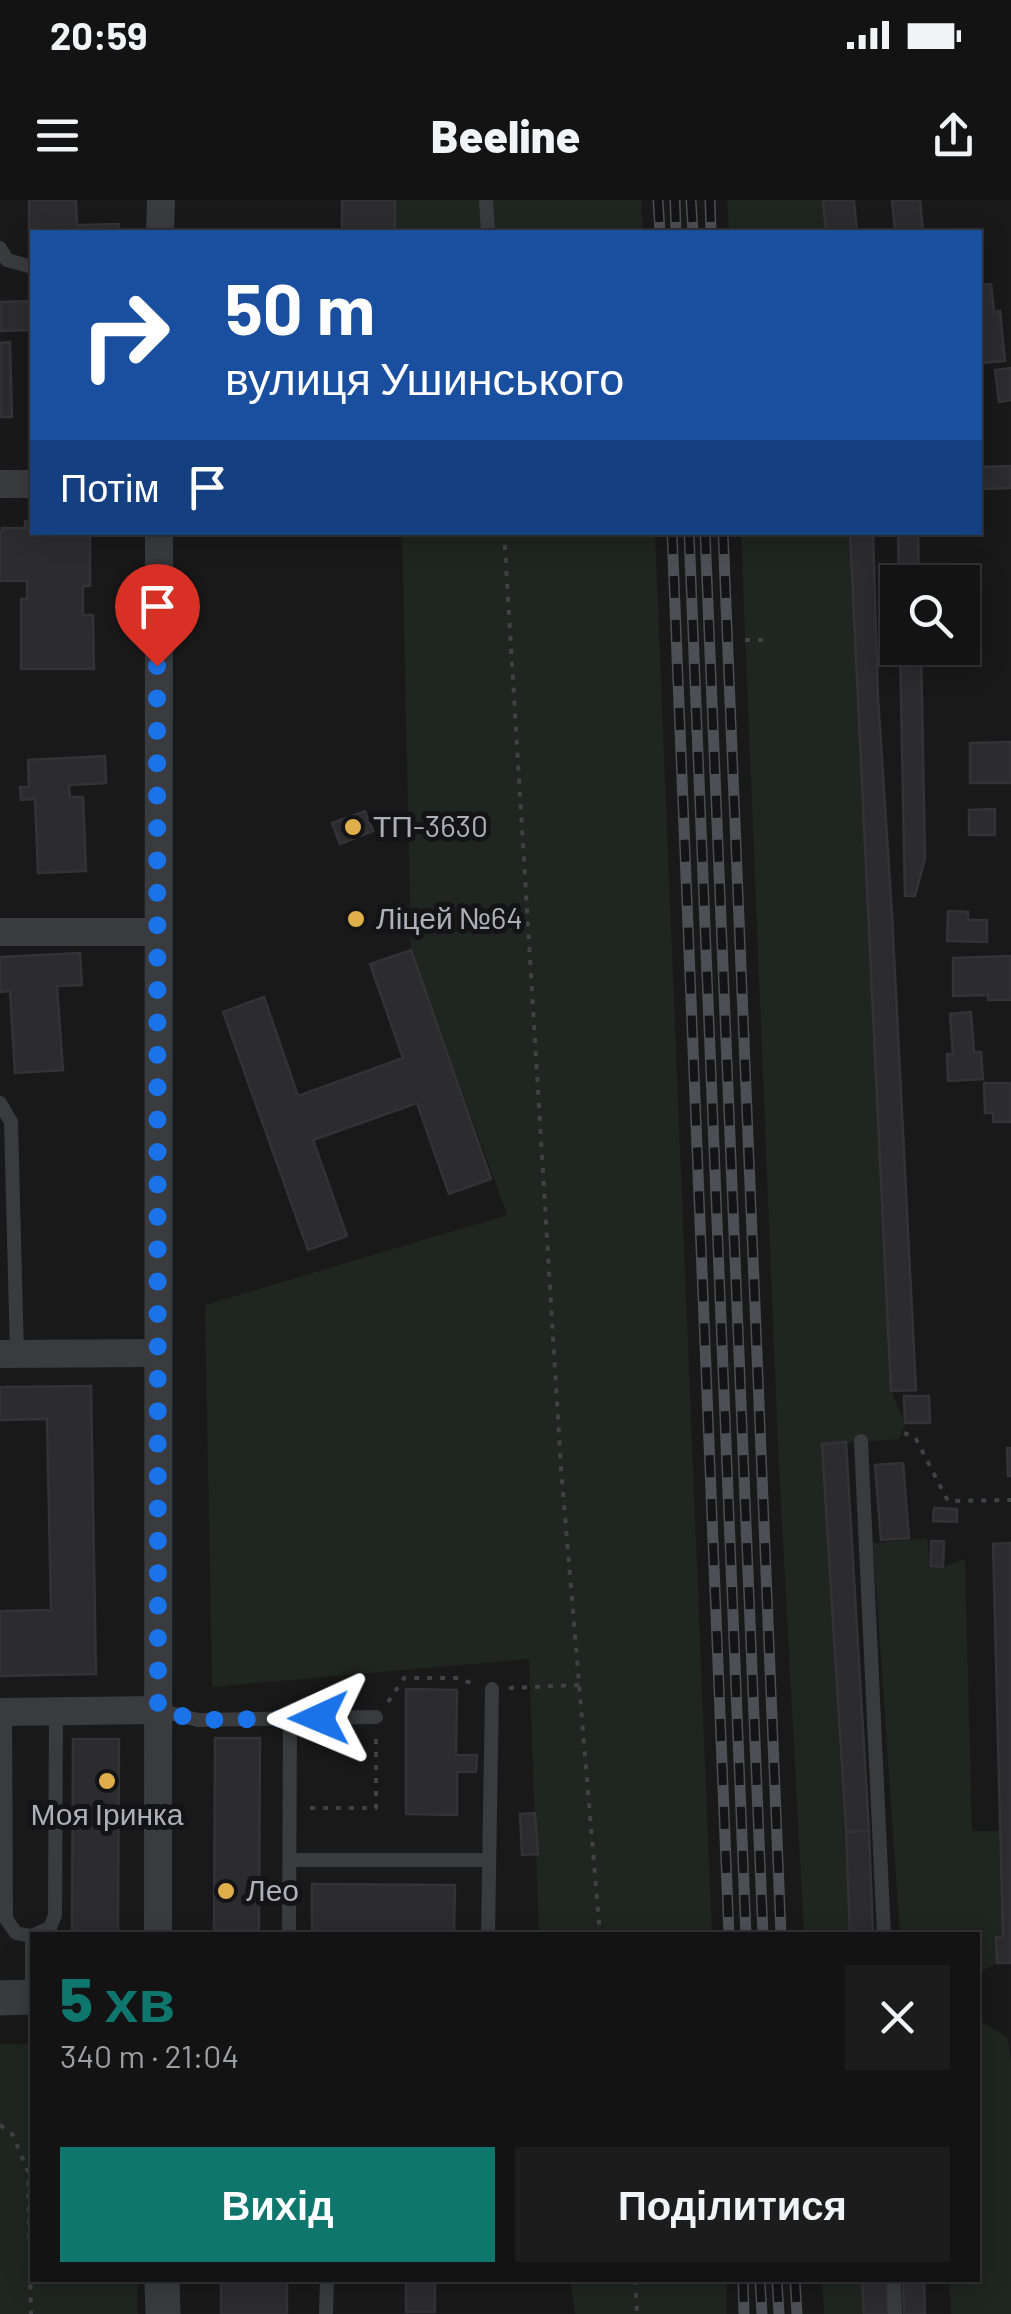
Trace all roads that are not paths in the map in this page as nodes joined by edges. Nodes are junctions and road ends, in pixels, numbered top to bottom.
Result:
1 (160, 200) edge
2 (486, 200) edge
3 (160, 230) edge
4 (488, 230) edge
5 (0, 248) edge
6 (30, 266) edge
7 (0, 484) edge
8 (30, 484) edge
9 (159, 535) edge
10 (0, 932) edge
11 (156, 932) junction
12 (0, 1102) edge
13 (8, 1354) edge
14 (158, 1354) junction
15 (862, 1441) dead end
16 (492, 1689) road end
17 (158, 1710) junction
18 (56, 1711) junction
19 (2, 1712) edge
20 (376, 1718) road end
21 (290, 1719) junction
22 (290, 1860) junction
23 (489, 1860) junction
24 (42, 1932) edge
25 (158, 1932) edge
26 (289, 1932) edge
27 (488, 1932) edge
28 (884, 1932) edge
29 (30, 1935) edge
30 (0, 1998) edge
31 (30, 1998) edge
32 (162, 2282) edge
33 (327, 2282) edge
34 (894, 2282) edge
35 (163, 2314) edge
36 (326, 2314) edge
37 (895, 2314) edge

1 - 3 street
2 - 4 lane
5 - 6 lane
7 - 8 street
9 - 11 street
10 - 11 street
11 - 14 street
12 - 13 lane
13 - 14 street
14 - 17 street
15 - 28 lane
16 - 23 lane
17 - 18 street
17 - 21 lane
17 - 25 street
18 - 19 street
18 - 24 lane
19 - 29 lane
20 - 21 lane
21 - 22 lane
22 - 23 lane
22 - 26 lane
23 - 27 lane
30 - 31 street
32 - 35 street
33 - 36 lane
34 - 37 lane

